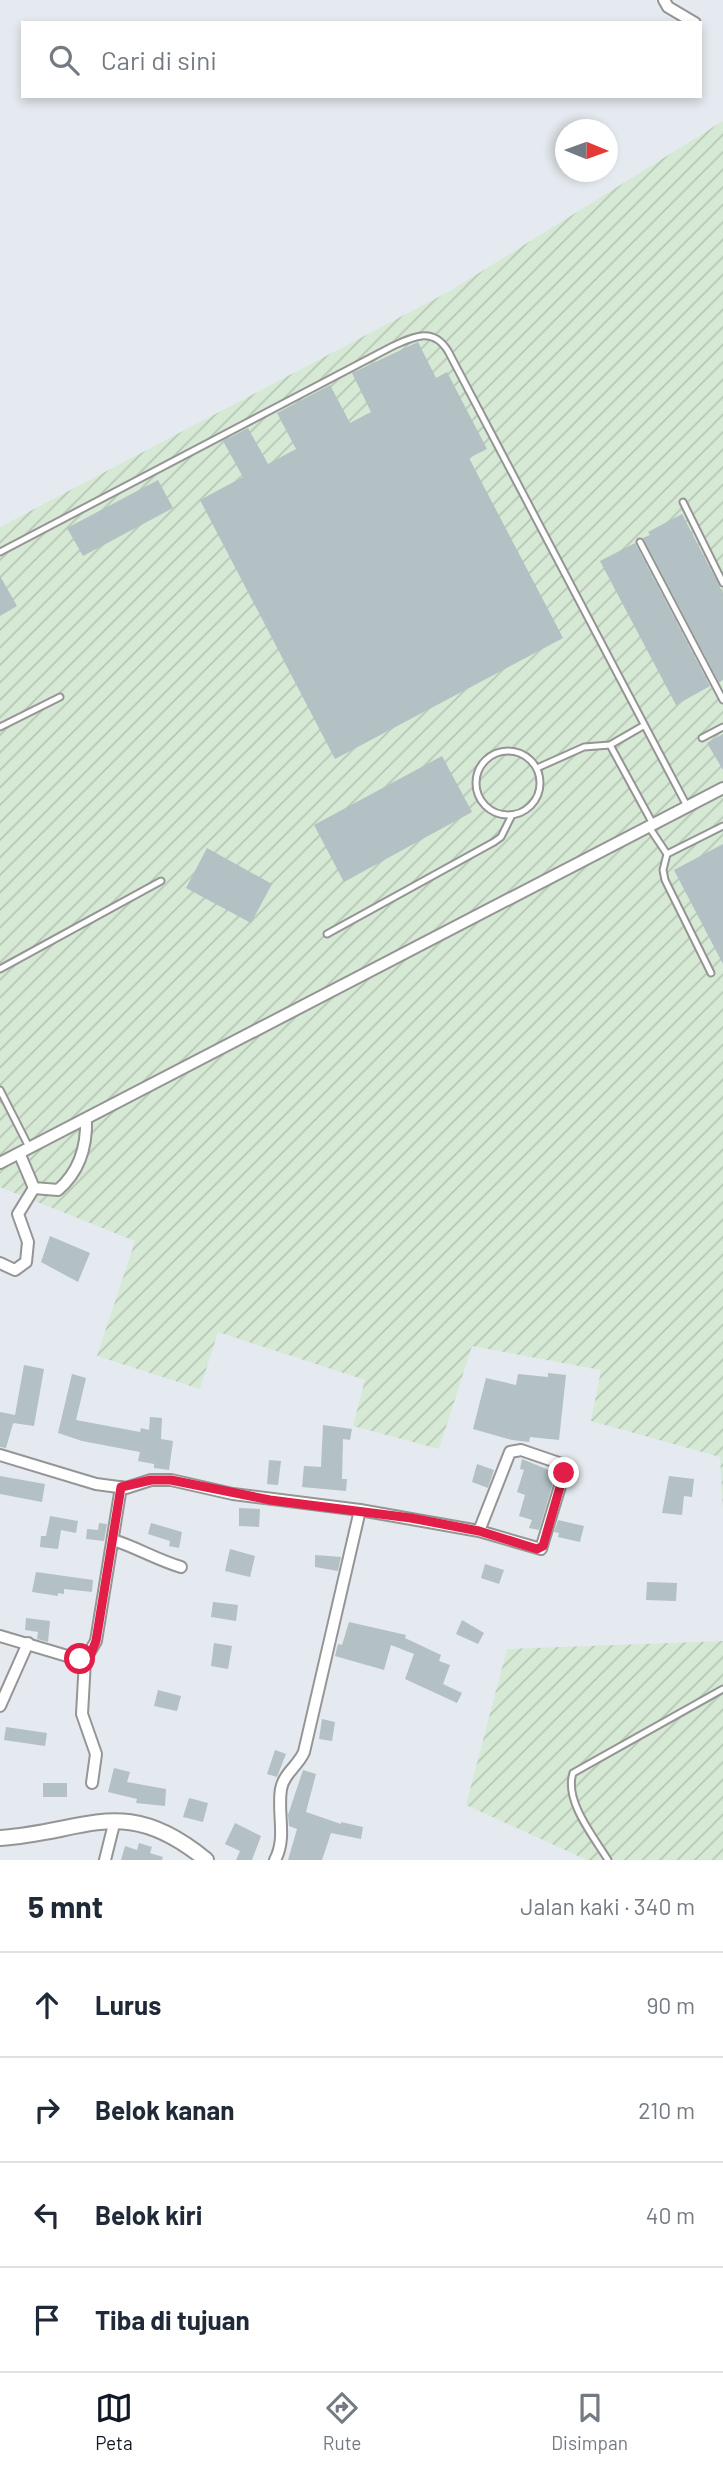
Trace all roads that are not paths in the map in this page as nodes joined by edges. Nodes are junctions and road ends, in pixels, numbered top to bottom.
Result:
1 (664, 0) edge
2 (692, 21) edge
3 (683, 502) dead end
4 (640, 542) dead end
5 (0, 551) edge
6 (723, 583) edge
7 (60, 697) dead end
8 (723, 700) edge
9 (643, 726) junction
10 (0, 727) edge
11 (723, 727) edge
12 (702, 738) dead end
13 (610, 745) junction
14 (537, 768) junction
15 (723, 788) edge
16 (687, 806) junction
17 (512, 815) junction
18 (651, 825) junction
19 (723, 826) edge
20 (667, 854) junction
21 (161, 881) dead end
22 (327, 934) dead end
23 (0, 969) edge
24 (711, 973) dead end
25 (0, 1090) edge
26 (86, 1119) junction
27 (29, 1147) junction
28 (20, 1155) junction
29 (0, 1163) edge
30 (34, 1188) junction
31 (2, 1269) edge
32 (0, 1455) edge
33 (121, 1487) junction
34 (360, 1510) junction
35 (479, 1531) junction
36 (113, 1540) junction
37 (181, 1567) dead end
38 (0, 1636) edge
39 (28, 1643) junction
40 (85, 1660) junction
41 (723, 1689) edge
42 (0, 1706) edge
43 (92, 1783) dead end
44 (115, 1820) junction
45 (0, 1838) edge
46 (105, 1860) edge
47 (206, 1860) edge
48 (275, 1860) edge
49 (608, 1860) edge

1 - 2 street
3 - 6 lane
4 - 8 lane
5 - 9 lane
7 - 10 lane
9 - 13 lane
9 - 16 lane
11 - 12 lane
13 - 14 lane
13 - 18 lane
14 - 17 lane
14 - 17 lane
15 - 16 street
16 - 18 street
17 - 22 lane
18 - 20 lane
18 - 26 street
19 - 20 lane
20 - 24 lane
21 - 23 lane
25 - 27 lane
26 - 27 street
26 - 30 street
27 - 28 street
28 - 29 street
28 - 30 street
30 - 31 street
32 - 33 street
33 - 34 street
33 - 36 street
34 - 35 street
34 - 48 street
35 - 35 street
36 - 37 street
36 - 40 street
38 - 39 street
39 - 40 street
39 - 42 street
40 - 43 street
41 - 49 lane
44 - 45 street
44 - 46 street
44 - 47 street

